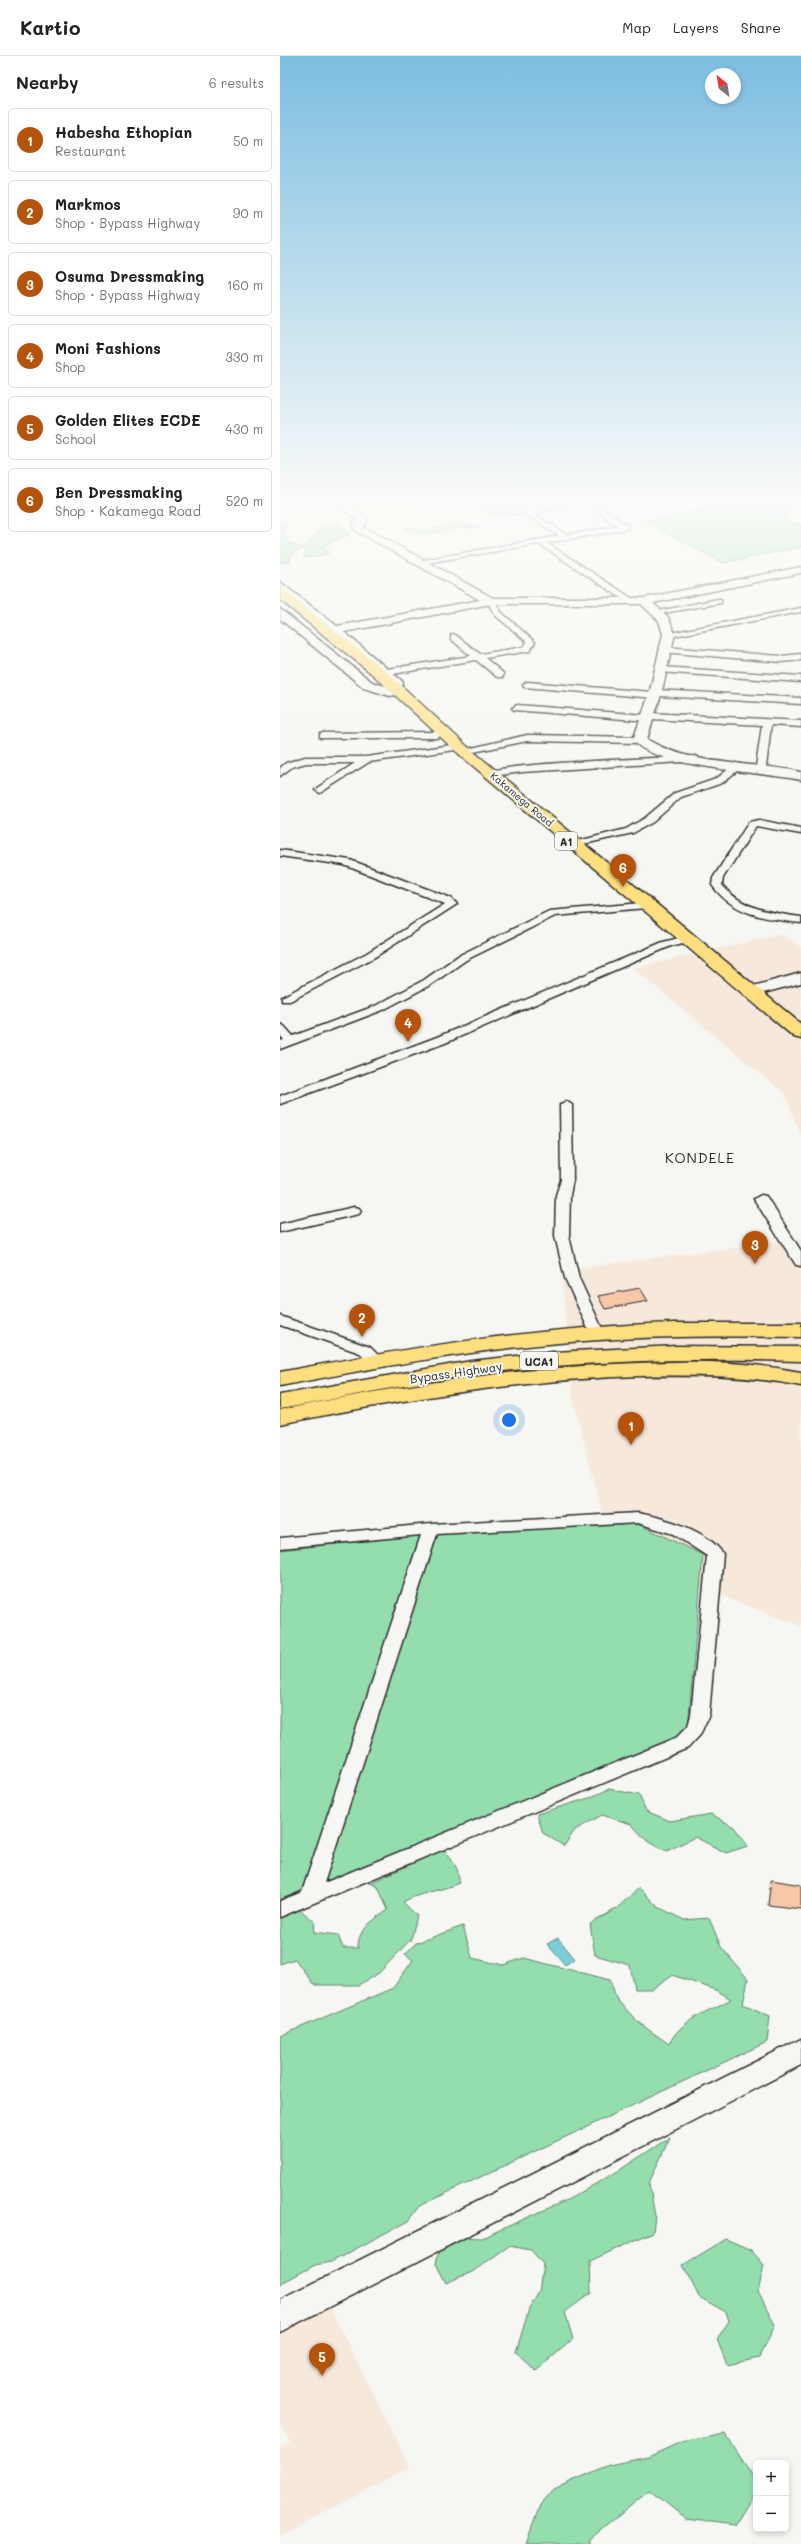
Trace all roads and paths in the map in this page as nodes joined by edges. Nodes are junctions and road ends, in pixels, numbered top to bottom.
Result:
1 (285, 617) edge
2 (302, 617) edge
3 (308, 617) edge
4 (312, 617) edge
5 (425, 617) edge
6 (503, 617) edge
7 (662, 617) edge
8 (762, 617) edge
9 (669, 634) junction
10 (454, 637) dead end
11 (335, 639) junction
12 (665, 650) junction
13 (801, 657) edge
14 (478, 658) junction
15 (661, 670) junction
16 (387, 672) junction
17 (500, 675) dead end
18 (801, 679) edge
19 (527, 685) dead end
20 (394, 692) junction
21 (656, 694) junction
22 (801, 701) edge
23 (517, 708) dead end
24 (648, 717) junction
25 (767, 723) junction
26 (801, 724) edge
27 (437, 734) junction
28 (323, 736) dead end
29 (640, 740) junction
30 (458, 750) junction
31 (366, 760) junction
32 (695, 760) junction
33 (739, 765) junction
34 (761, 767) junction
35 (280, 773) edge
36 (492, 773) junction
37 (801, 776) edge
38 (320, 790) dead end
39 (801, 831) edge
40 (575, 843) junction
41 (280, 854) edge
42 (642, 906) junction
43 (801, 920) edge
44 (683, 940) junction
45 (801, 978) edge
46 (752, 991) junction
47 (286, 999) dead end
48 (280, 1028) edge
49 (801, 1033) edge
50 (801, 1040) edge
51 (286, 1043) edge
52 (280, 1100) edge
53 (566, 1105) dead end
54 (761, 1199) dead end
55 (354, 1211) dead end
56 (280, 1228) edge
57 (801, 1262) edge
58 (280, 1320) edge
59 (801, 1330) edge
60 (596, 1333) junction
61 (801, 1345) edge
62 (801, 1354) edge
63 (376, 1360) junction
64 (801, 1378) edge
65 (280, 1380) edge
66 (280, 1394) edge
67 (280, 1402) edge
68 (280, 1418) edge
69 (431, 1529) junction
70 (280, 1543) edge
71 (310, 1896) junction
72 (280, 1909) edge
73 (801, 2051) edge
74 (280, 2317) edge

1 - 20 street
2 - 11 main road, Kakamega Road / A1
3 - 11 main road, Kakamega Road / A1
4 - 11 street
5 - 11 street
6 - 14 street
7 - 9 street
8 - 9 street
9 - 12 street
10 - 14 street
11 - 16 street
11 - 20 main road, Kakamega Road / A1
12 - 13 street
12 - 15 street
14 - 16 street
14 - 17 street
15 - 18 street
15 - 21 street
16 - 20 street
19 - 21 street
20 - 27 main road, Kakamega Road / A1
20 - 30 main road, Kakamega Road / A1
21 - 22 street
21 - 24 street
23 - 24 street
24 - 25 street
24 - 29 street
25 - 26 street
25 - 34 street
27 - 28 street
27 - 30 main road, Kakamega Road / A1
29 - 30 street
29 - 32 street
30 - 31 street
30 - 36 main road, Kakamega Road / A1
30 - 42 main road, Kakamega Road / A1
31 - 35 street
31 - 38 street
32 - 33 street
32 - 36 street
33 - 34 street
33 - 40 street
34 - 37 street
36 - 40 main road, Kakamega Road / A1
39 - 43 street
40 - 46 main road, Kakamega Road / A1
41 - 47 street
42 - 44 main road, Kakamega Road / A1
42 - 51 street
44 - 50 main road, Kakamega Road / A1
44 - 52 street
45 - 46 street
46 - 49 main road, Kakamega Road / A1
48 - 51 street
53 - 60 street
54 - 57 street
55 - 56 street
58 - 63 street
59 - 60 main road
60 - 63 main road
61 - 66 main road, Bypass Highway / UCA1
62 - 67 main road, Bypass Highway / UCA1
63 - 65 main road
64 - 68 main road
69 - 70 street
69 - 71 street
69 - 71 street
71 - 72 street
73 - 74 street

